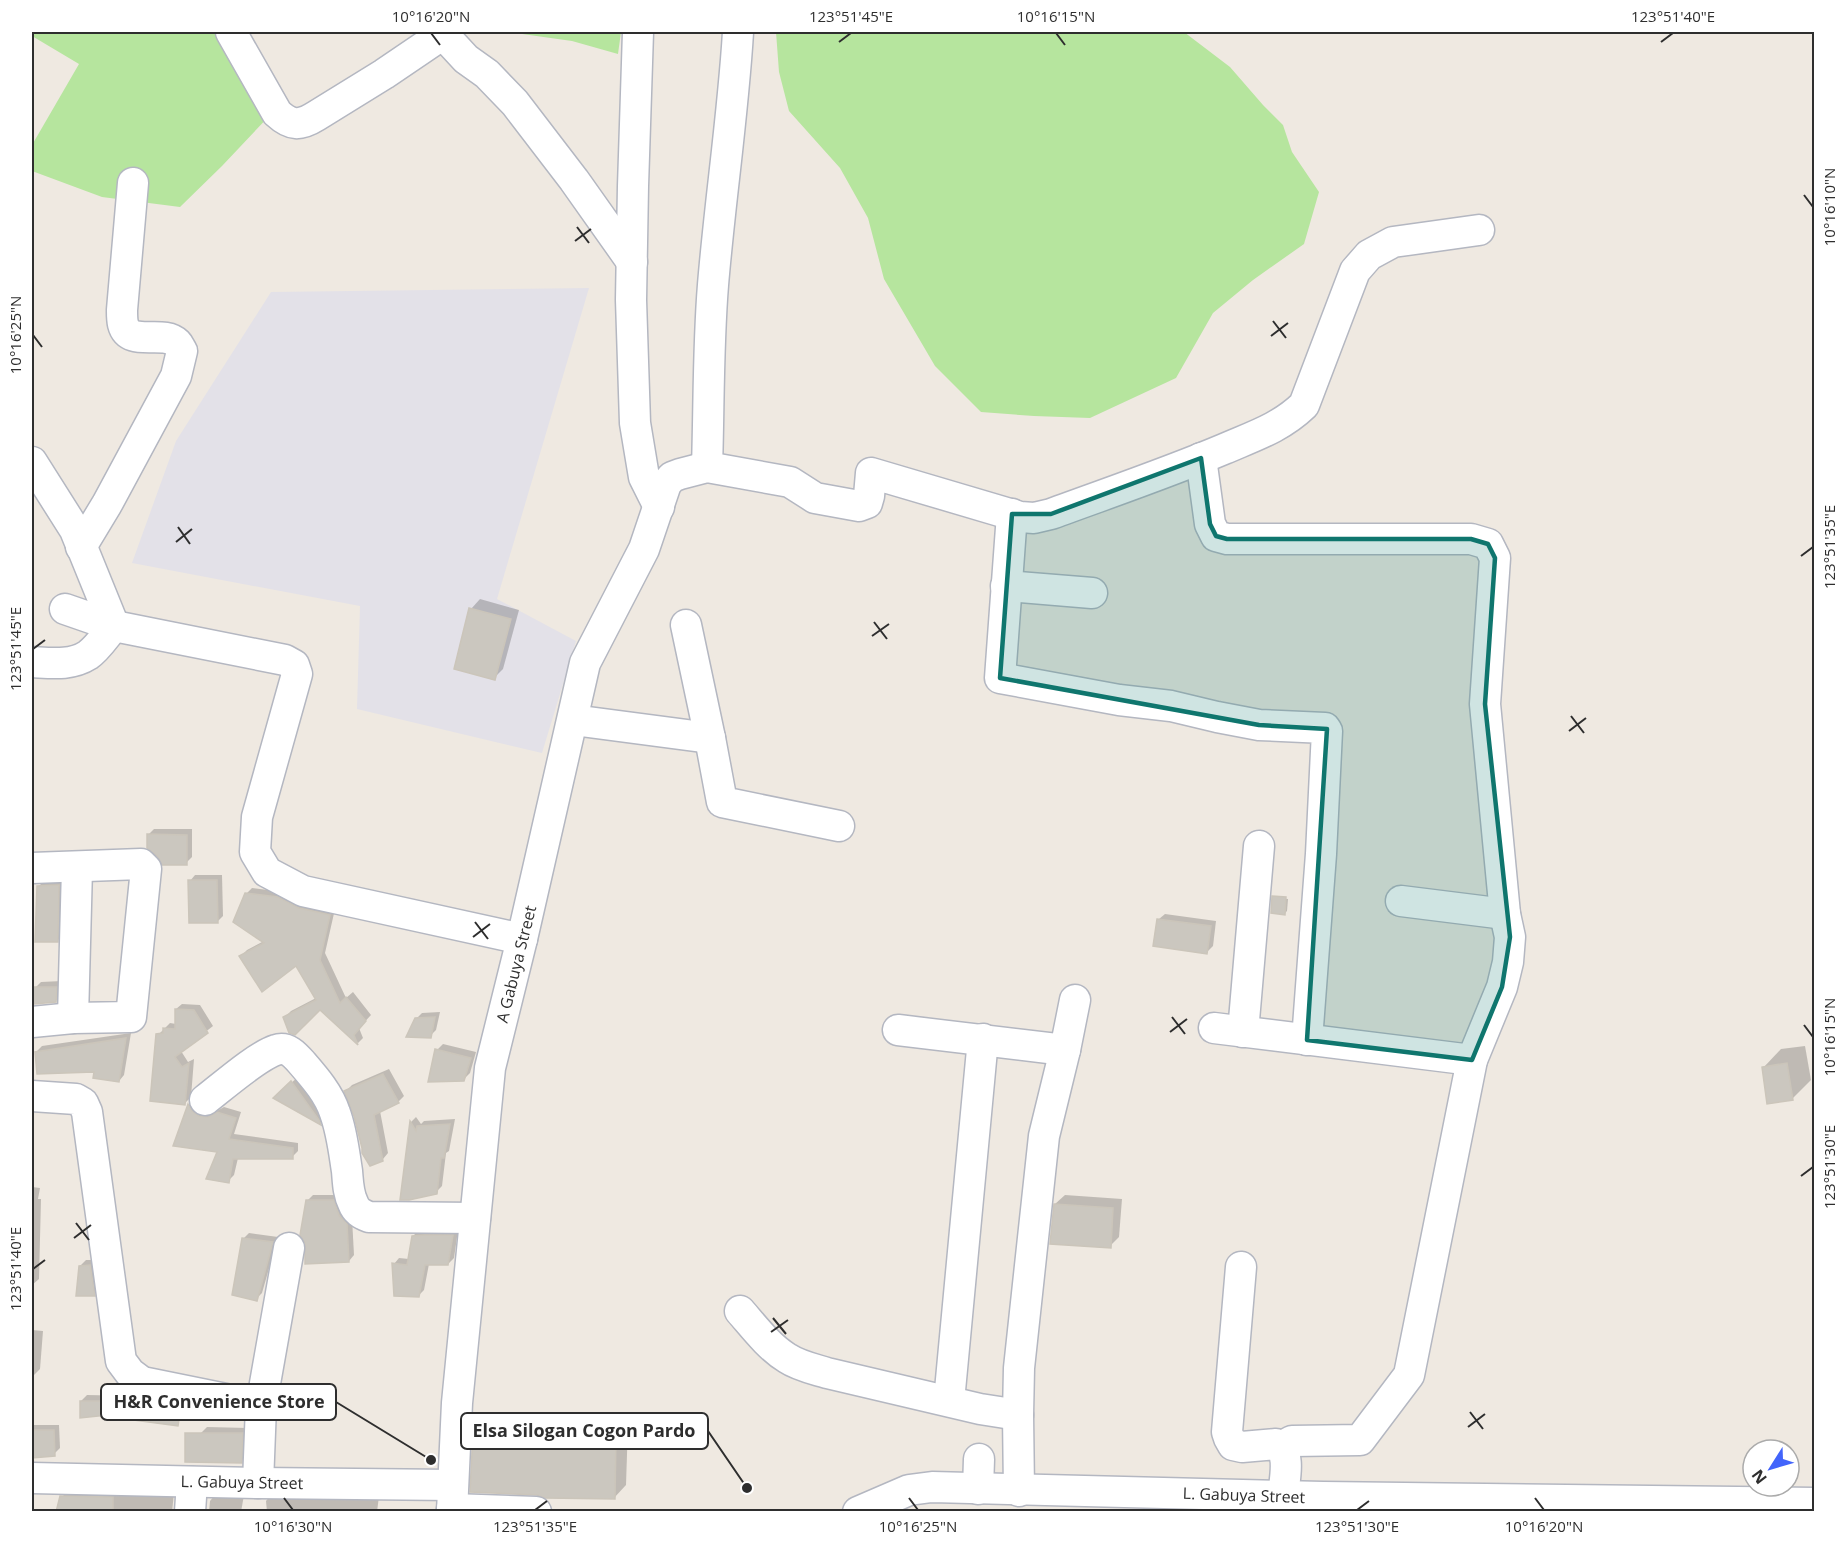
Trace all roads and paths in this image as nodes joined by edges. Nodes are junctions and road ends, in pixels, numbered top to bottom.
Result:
1 (231, 32) edge
2 (638, 32) edge
3 (738, 32) edge
4 (442, 33) edge
5 (133, 183) dead end
6 (1479, 230) dead end
7 (632, 262) junction
8 (1201, 458) junction
9 (32, 462) edge
10 (707, 467) junction
11 (658, 507) junction
12 (1012, 514) junction
13 (81, 547) junction
14 (1006, 586) junction
15 (1092, 593) dead end
16 (65, 609) dead end
17 (686, 625) dead end
18 (114, 626) junction
19 (32, 662) edge
20 (573, 720) junction
21 (710, 738) junction
22 (839, 826) dead end
23 (1259, 846) dead end
24 (32, 868) edge
25 (77, 868) junction
26 (1401, 901) dead end
27 (1505, 914) junction
28 (522, 939) junction
29 (1075, 1000) dead end
30 (73, 1018) junction
31 (32, 1022) edge
32 (898, 1030) dead end
33 (983, 1040) junction
34 (1307, 1040) junction
35 (1065, 1050) junction
36 (1472, 1060) junction
37 (32, 1096) edge
38 (205, 1100) dead end
39 (475, 1218) junction
40 (289, 1248) dead end
41 (1241, 1267) dead end
42 (740, 1311) dead end
43 (950, 1401) junction
44 (261, 1406) junction
45 (1018, 1415) junction
46 (1281, 1447) junction
47 (979, 1459) dead end
48 (32, 1478) edge
49 (192, 1482) junction
50 (258, 1483) junction
51 (978, 1489) junction
52 (1019, 1491) junction
53 (1283, 1496) junction
54 (452, 1502) edge
55 (1129, 1502) edge
56 (1212, 1502) edge
57 (1815, 1503) edge
58 (861, 1511) edge
59 (190, 1512) edge
60 (536, 1512) edge

1 - 4 street
2 - 7 street
3 - 10 street
4 - 7 street
5 - 13 street
6 - 8 street
7 - 11 street
8 - 12 street
8 - 27 street
9 - 13 street
10 - 11 street, A Gabuya Street
10 - 12 street
11 - 20 street, A Gabuya Street
12 - 14 street
13 - 18 street
14 - 15 street
14 - 34 street
16 - 18 street
17 - 21 street
18 - 19 street
18 - 28 street
20 - 21 street
20 - 28 street, A Gabuya Street
21 - 22 street
23 - 34 street
24 - 25 street
25 - 30 street
25 - 30 street
26 - 27 street
27 - 36 street
28 - 39 street, A Gabuya Street
29 - 35 street
30 - 31 street
32 - 33 street
33 - 35 street
33 - 43 street
34 - 36 street
35 - 45 street
36 - 46 street
37 - 44 street
38 - 39 street
39 - 54 street, A Gabuya Street
40 - 44 street
41 - 46 street
42 - 43 street
43 - 45 street
44 - 50 street
45 - 52 street
46 - 53 street
47 - 51 street
48 - 49 street, L. Gabuya Street
49 - 50 street, L. Gabuya Street
49 - 59 street
50 - 54 street, L. Gabuya Street
51 - 52 street, L. Gabuya Street
51 - 58 street, L. Gabuya Street
52 - 55 street, L. Gabuya Street
53 - 56 street, L. Gabuya Street
53 - 57 street, L. Gabuya Street
54 - 60 street, L. Gabuya Street
55 - 56 street, L. Gabuya Street

